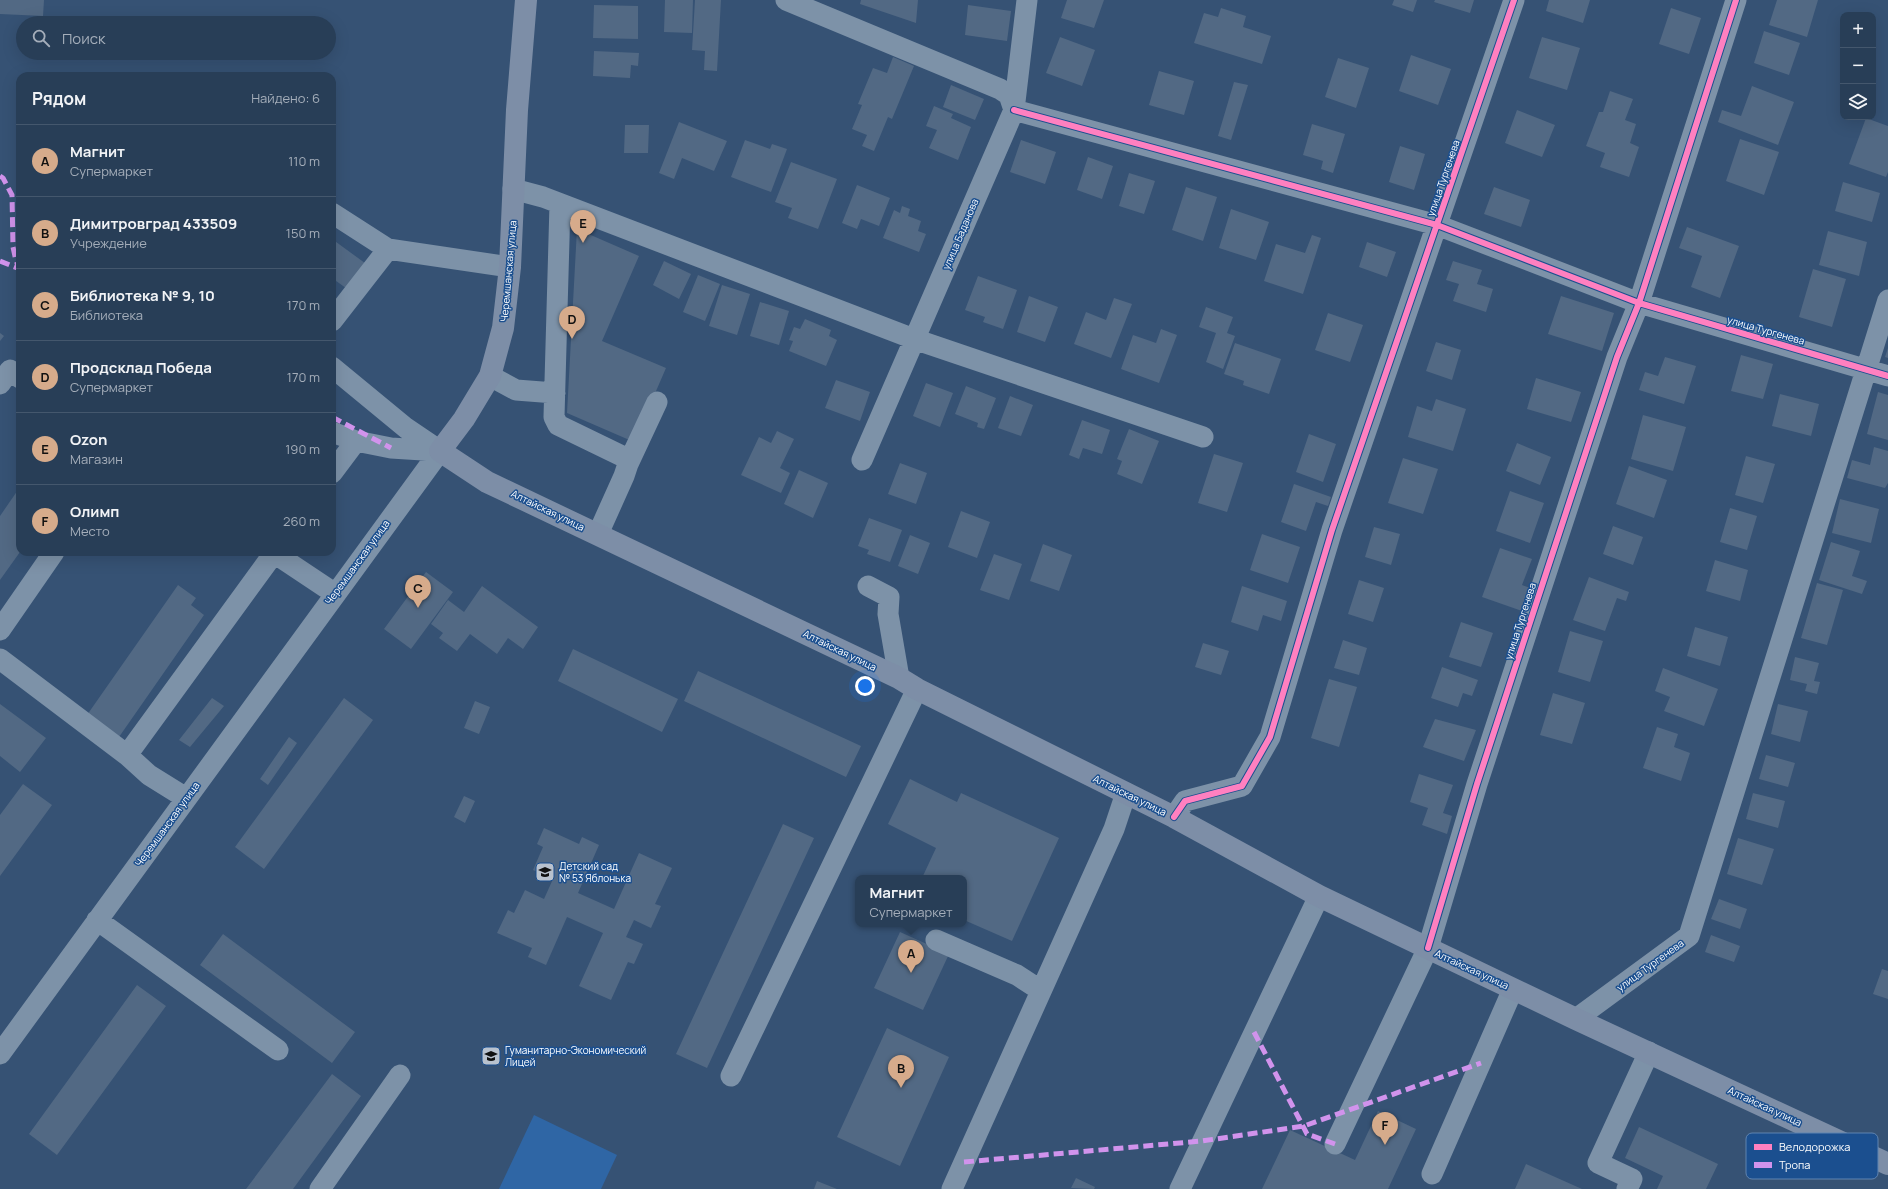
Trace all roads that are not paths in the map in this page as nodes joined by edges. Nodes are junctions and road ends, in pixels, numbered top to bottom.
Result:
1 (526, 0) edge
2 (786, 0) edge
3 (1027, 0) edge
4 (1514, 0) edge
5 (1736, 0) edge
6 (1014, 110) junction
7 (513, 189) junction
8 (560, 204) junction
9 (336, 216) edge
10 (1437, 225) junction
11 (388, 249) junction
12 (510, 267) junction
13 (1888, 300) edge
14 (1639, 303) junction
15 (336, 308) edge
16 (914, 339) junction
17 (1866, 369) junction
18 (336, 370) edge
19 (16, 375) edge
20 (490, 376) junction
21 (1888, 376) edge
22 (0, 384) edge
23 (555, 392) junction
24 (657, 402) dead end
25 (336, 433) edge
26 (1203, 437) dead end
27 (356, 440) junction
28 (440, 451) junction
29 (862, 460) dead end
30 (628, 464) junction
31 (336, 468) edge
32 (598, 534) junction
33 (51, 556) edge
34 (271, 556) edge
35 (280, 556) edge
36 (868, 586) dead end
37 (334, 593) junction
38 (0, 630) edge
39 (0, 659) edge
40 (908, 684) junction
41 (127, 755) junction
42 (1126, 793) junction
43 (186, 798) junction
44 (1174, 817) junction
45 (1319, 896) junction
46 (97, 920) junction
47 (936, 940) dead end
48 (1428, 948) junction
49 (1513, 989) junction
50 (1040, 990) junction
51 (1576, 1019) junction
52 (2, 1046) edge
53 (278, 1050) dead end
54 (1649, 1052) junction
55 (400, 1075) dead end
56 (731, 1076) dead end
57 (1822, 1133) edge
58 (1335, 1144) dead end
59 (1878, 1159) edge
60 (1888, 1164) edge
61 (1432, 1174) dead end
62 (320, 1189) edge
63 (952, 1189) edge
64 (1180, 1189) edge
65 (1627, 1189) edge

1 - 7 main road, Черемшанская улица
2 - 6 street
3 - 6 street, улица Баданова
4 - 10 street, улица Тургенева
5 - 14 street, улица Тургенева
6 - 10 street
6 - 16 street, улица Баданова
7 - 8 street
7 - 12 main road, Черемшанская улица
8 - 16 street
8 - 23 street
9 - 11 street
10 - 14 street, улица Тургенева
10 - 44 street
11 - 12 street
11 - 15 street
12 - 20 main road, Черемшанская улица
13 - 17 street, улица Тургенева
14 - 17 street, улица Тургенева
14 - 48 street, улица Тургенева
16 - 26 street
16 - 29 street, улица Баданова
17 - 21 street, улица Тургенева
17 - 51 street, улица Тургенева
18 - 28 street
19 - 22 street
20 - 23 street
20 - 28 main road, Черемшанская улица
23 - 30 street
24 - 30 street
25 - 27 street
27 - 28 street
27 - 31 street
28 - 32 main road, Алтайская улица
28 - 37 street, Черемшанская улица
30 - 32 street
32 - 40 main road, Алтайская улица
33 - 38 street
34 - 41 street
35 - 37 street
36 - 40 street
37 - 43 street, Черемшанская улица
39 - 41 street
40 - 42 main road, Алтайская улица
40 - 56 street
41 - 43 street
42 - 44 main road, Алтайская улица
42 - 50 street
43 - 46 street, Черемшанская улица
44 - 45 main road, Алтайская улица
45 - 48 main road, Алтайская улица
45 - 64 street
46 - 52 street, Черемшанская улица
46 - 53 street
47 - 50 street
48 - 49 main road, Алтайская улица
48 - 58 street, улица Тургенева
49 - 51 main road, Алтайская улица
49 - 61 street
50 - 63 street
51 - 54 main road, Алтайская улица
54 - 57 main road, Алтайская улица
54 - 65 street
55 - 62 street
59 - 60 main road, Алтайская улица

